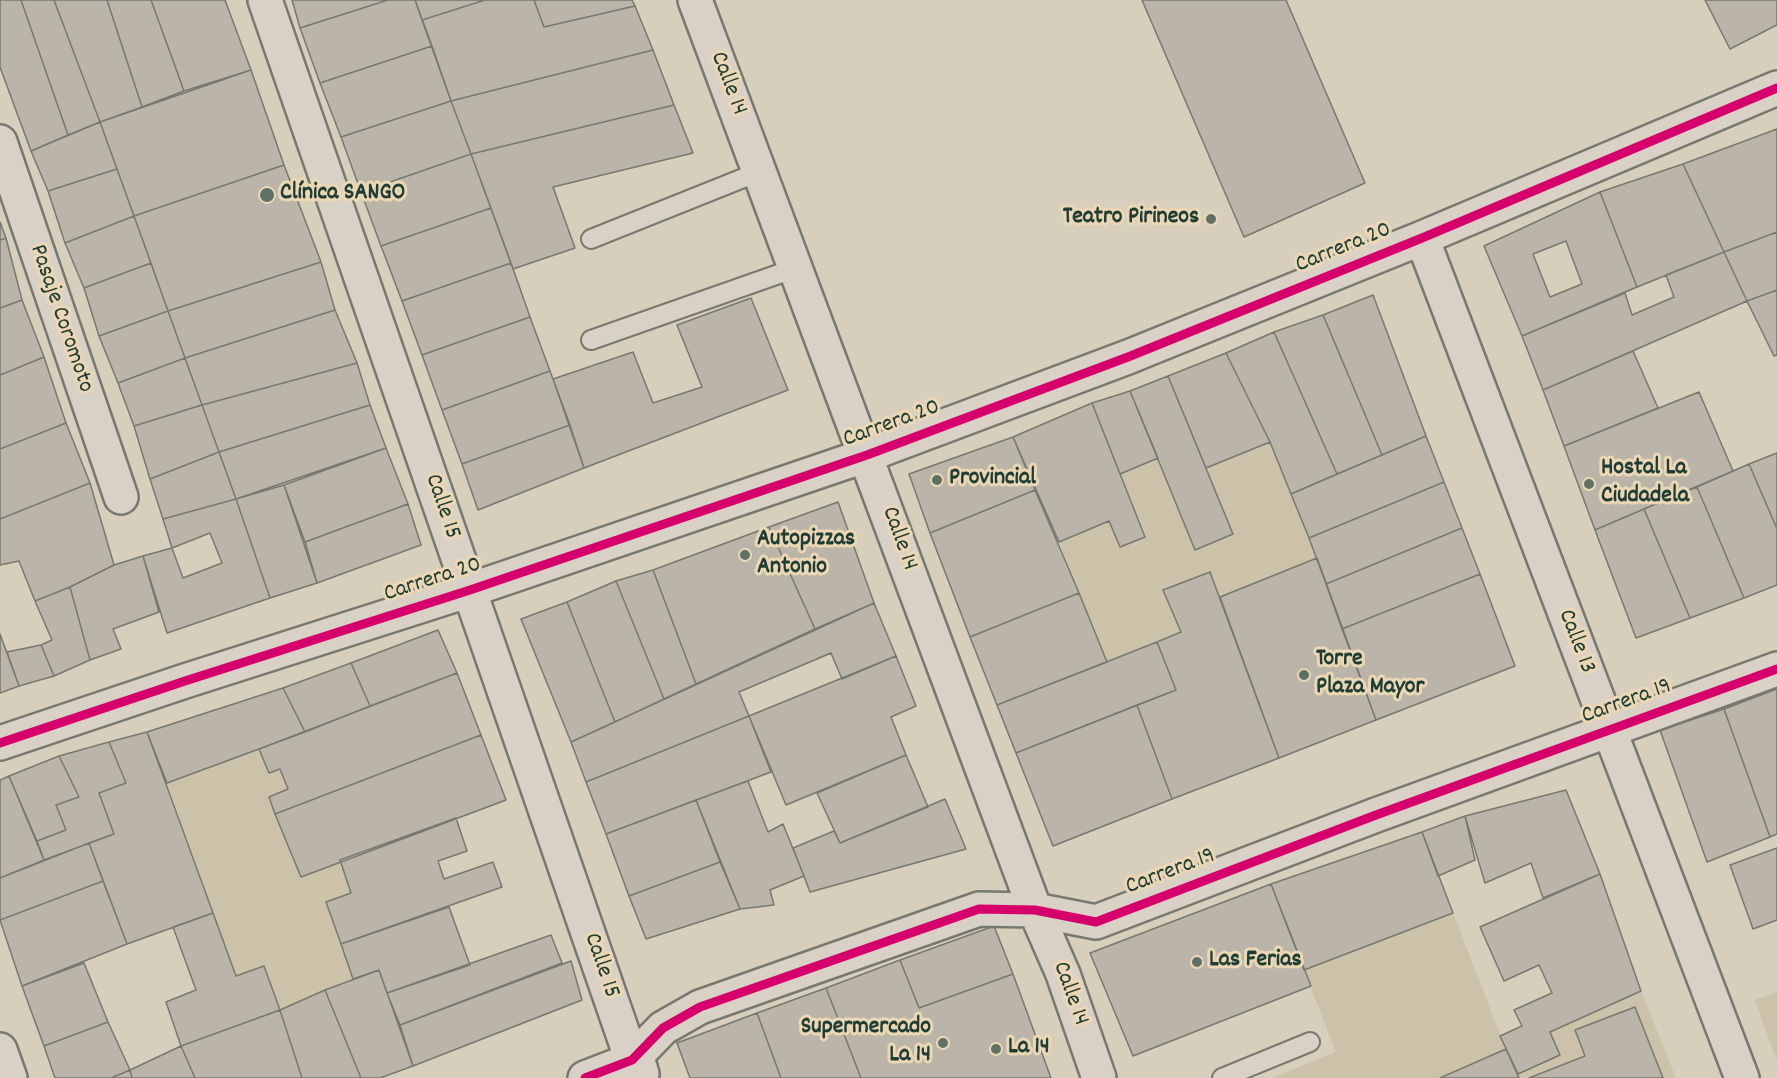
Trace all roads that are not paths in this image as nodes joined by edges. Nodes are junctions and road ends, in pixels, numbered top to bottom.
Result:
1 (265, 0) edge
2 (695, 0) edge
3 (1777, 88) edge
4 (0, 142) edge
5 (761, 171) junction
6 (1422, 238) junction
7 (591, 239) dead end
8 (796, 268) junction
9 (591, 340) dead end
10 (867, 455) junction
11 (121, 496) dead end
12 (470, 590) junction
13 (1777, 669) edge
14 (1609, 730) junction
15 (0, 744) edge
16 (1035, 910) junction
17 (1310, 1042) dead end
18 (0, 1050) edge
19 (638, 1069) edge
20 (10, 1078) edge
21 (585, 1078) edge
22 (1099, 1078) edge
23 (1222, 1078) edge
24 (1743, 1078) edge

1 - 12 street, Calle 15
2 - 5 street, Calle 14
3 - 6 street, Carrera 20
4 - 11 street, Pasaje Coromoto
5 - 7 lane
5 - 8 street, Calle 14
6 - 10 street, Carrera 20
6 - 14 street, Calle 13
8 - 9 lane
8 - 10 street, Calle 14
10 - 12 street, Carrera 20
10 - 16 street, Calle 14
12 - 15 street, Carrera 20
12 - 19 street, Calle 15
13 - 14 street, Carrera 19
14 - 16 street, Carrera 19
14 - 24 street, Calle 13
16 - 19 street, Carrera 19
16 - 22 street, Calle 14
17 - 23 lane
18 - 20 street
19 - 21 street, Carrera 19

